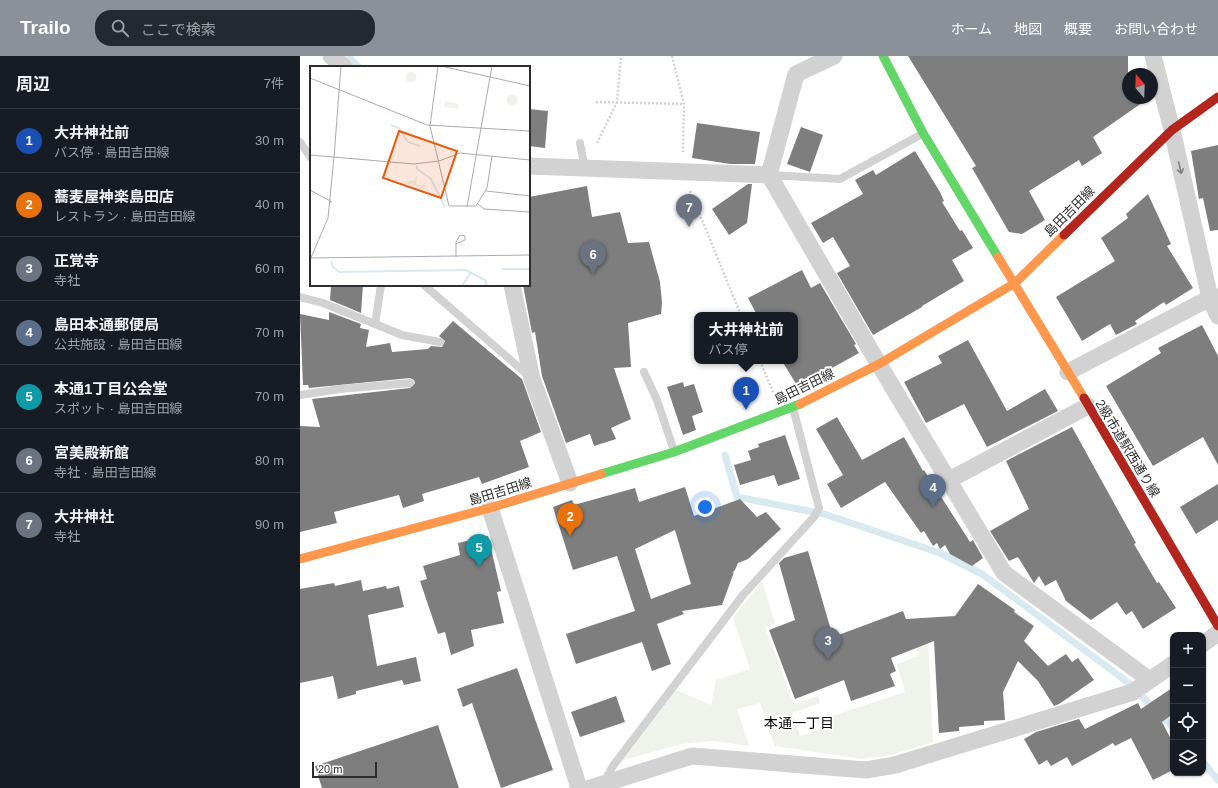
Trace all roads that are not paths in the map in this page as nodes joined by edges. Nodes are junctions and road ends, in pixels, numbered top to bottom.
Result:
1 (331, 56) edge
2 (834, 56) edge
3 (882, 56) edge
4 (1153, 56) edge
5 (343, 66) edge
6 (1218, 97) edge
7 (1172, 130) junction
8 (923, 133) junction
9 (300, 142) edge
10 (580, 143) dead end
11 (310, 157) edge
12 (530, 166) edge
13 (585, 169) junction
14 (769, 174) junction
15 (1015, 283) junction
16 (381, 286) edge
17 (425, 286) edge
18 (512, 286) edge
19 (300, 297) edge
20 (1214, 298) edge
21 (1218, 316) edge
22 (375, 324) junction
23 (440, 342) dead end
24 (879, 364) junction
25 (644, 372) dead end
26 (1068, 372) junction
27 (532, 379) junction
28 (410, 383) dead end
29 (300, 395) edge
30 (1088, 406) junction
31 (792, 408) junction
32 (674, 452) junction
33 (949, 480) junction
34 (570, 483) junction
35 (490, 508) junction
36 (300, 559) edge
37 (1218, 626) edge
38 (1218, 633) edge
39 (1206, 642) edge
40 (1170, 666) edge
41 (1150, 680) junction
42 (598, 786) edge
43 (579, 788) edge

1 - 5 street
2 - 14 street
3 - 8 main road, 2級市道駅西通り線
4 - 7 street
6 - 7 main road, 島田吉田線
7 - 15 main road, 島田吉田線
7 -> 20 street
8 - 14 lane
8 - 15 main road, 2級市道駅西通り線
9 - 11 lane
10 - 13 lane
12 - 13 street
13 - 14 street
14 - 24 street
15 - 24 main road, 島田吉田線
15 - 26 main road, 2級市道駅西通り線
16 - 22 lane
17 - 27 lane
18 - 27 street
19 - 22 lane
20 - 21 street
20 - 26 street
22 - 23 lane
24 - 31 main road, 島田吉田線
24 - 33 street
25 - 32 lane
26 - 30 main road, 2級市道駅西通り線
27 - 34 street
28 - 29 lane
30 - 33 street
30 - 37 main road, 2級市道駅西通り線
31 - 32 main road, 島田吉田線
31 - 42 lane
32 - 34 main road, 島田吉田線
33 - 41 street
34 - 35 main road, 島田吉田線
35 - 36 main road, 島田吉田線
35 - 43 street
38 - 39 street
40 - 41 street
41 - 42 street

